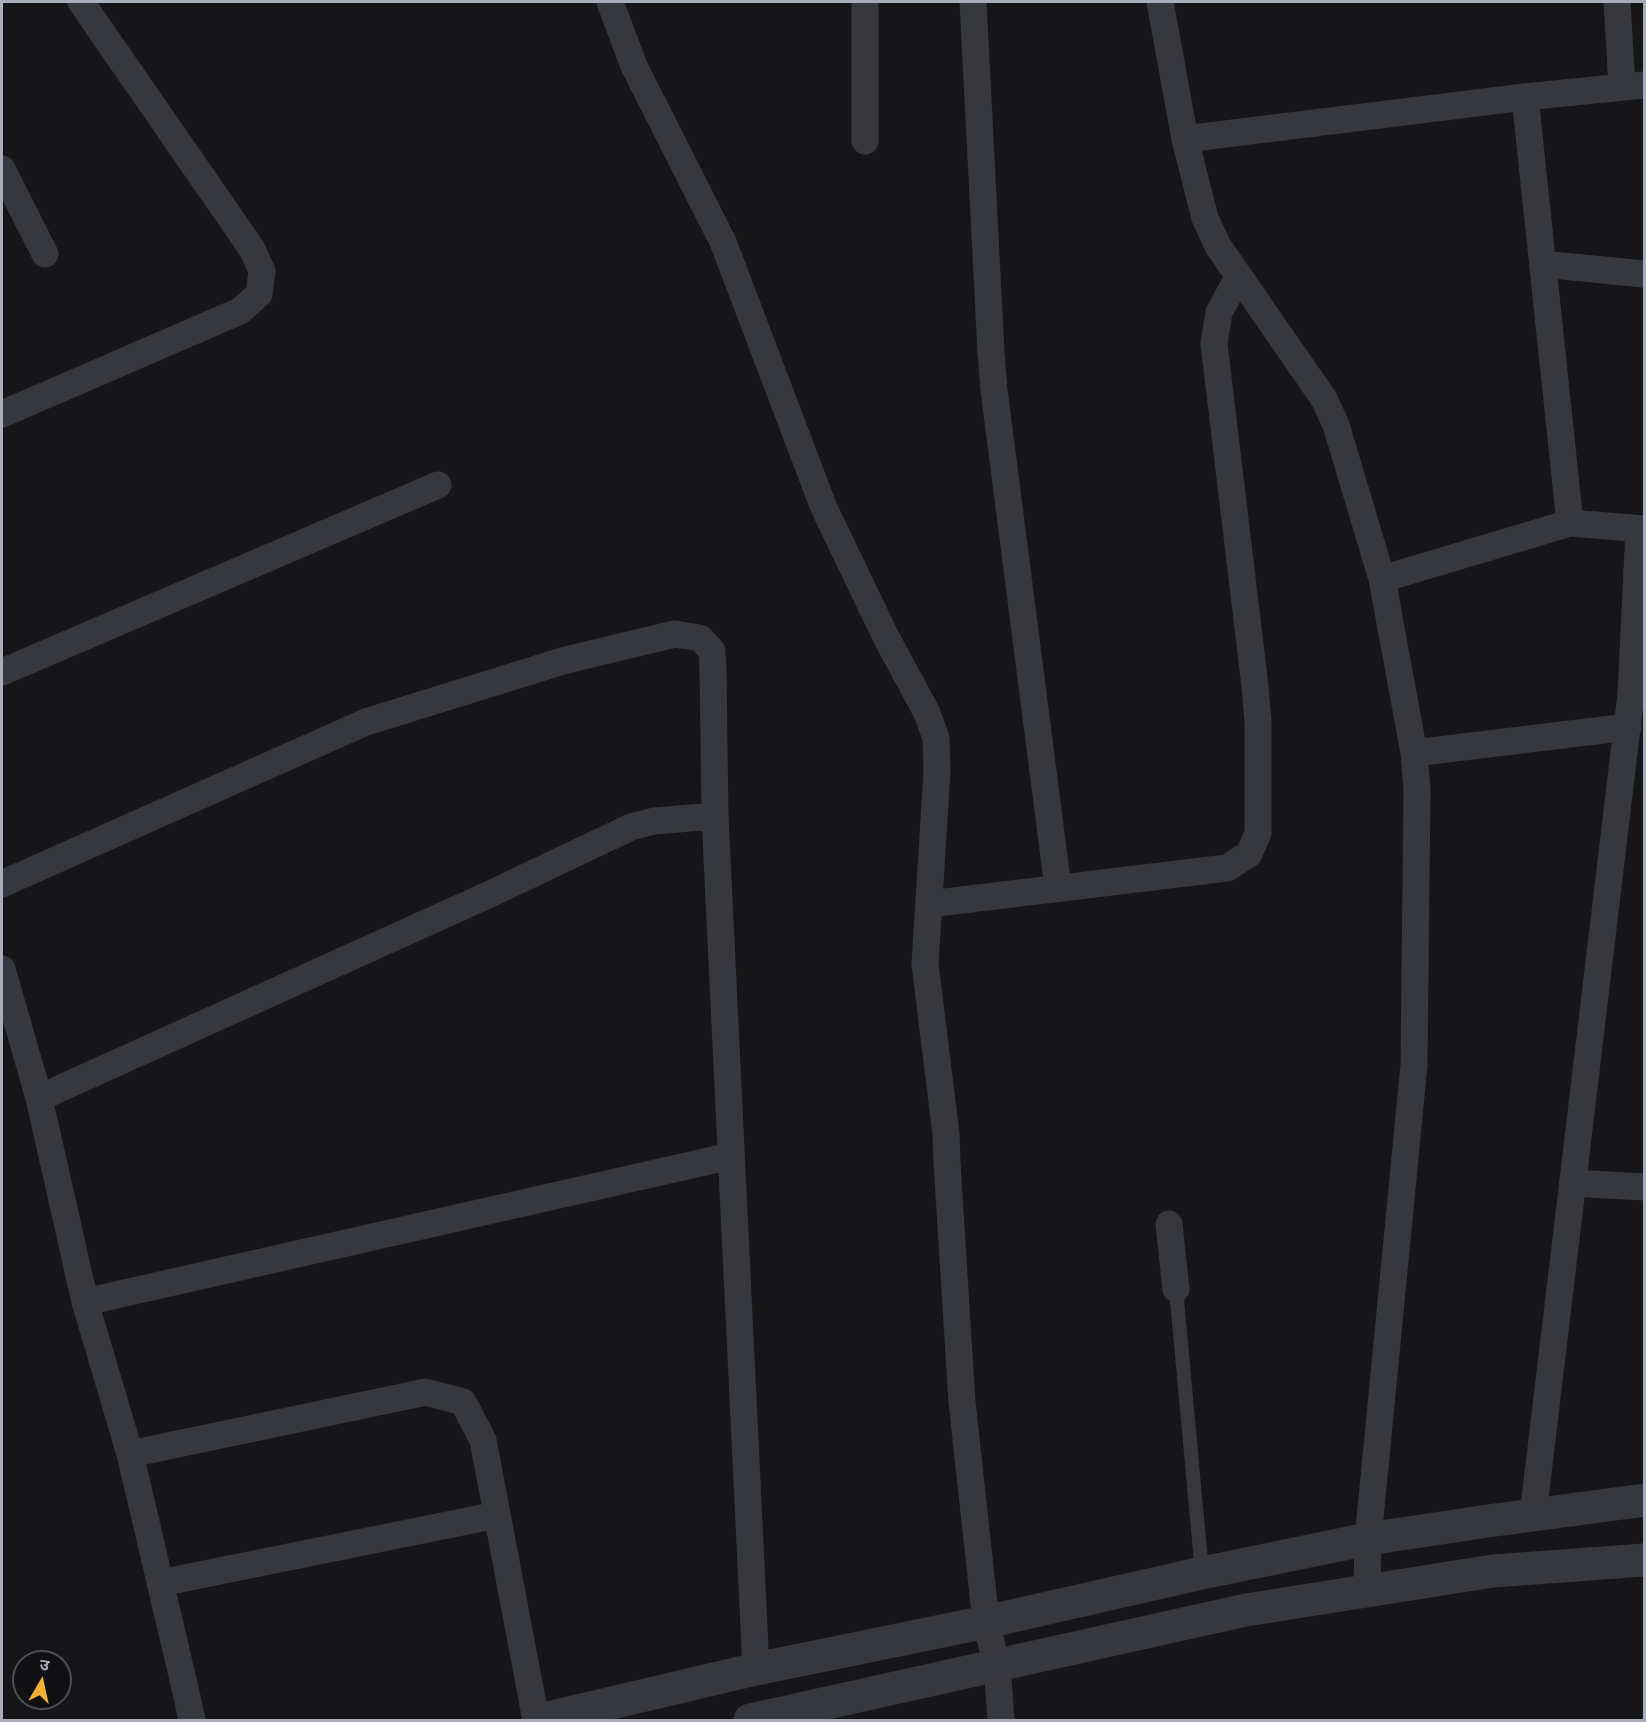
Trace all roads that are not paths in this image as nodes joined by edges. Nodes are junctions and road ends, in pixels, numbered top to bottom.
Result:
1 (81, 2) edge
2 (610, 2) edge
3 (865, 2) edge
4 (973, 2) edge
5 (1160, 2) edge
6 (1617, 2) edge
7 (1633, 85) edge
8 (1525, 97) junction
9 (1185, 139) junction
10 (865, 141) dead end
11 (2, 169) edge
12 (45, 254) dead end
13 (1543, 264) junction
14 (1644, 274) edge
15 (1239, 276) junction
16 (2, 414) edge
17 (438, 485) dead end
18 (1570, 524) junction
19 (1641, 529) edge
20 (1382, 579) junction
21 (2, 672) edge
22 (1638, 695) edge
23 (1628, 727) junction
24 (1414, 753) junction
25 (715, 816) junction
26 (2, 884) edge
27 (1058, 888) junction
28 (929, 904) junction
29 (2, 969) edge
30 (39, 1098) junction
31 (731, 1156) junction
32 (1573, 1183) junction
33 (1644, 1187) edge
34 (1169, 1224) dead end
35 (1176, 1288) joint
36 (85, 1302) junction
37 (130, 1454) junction
38 (1644, 1500) edge
39 (497, 1515) junction
40 (1533, 1515) junction
41 (1368, 1539) junction
42 (1644, 1560) edge
43 (1202, 1573) junction
44 (160, 1583) junction
45 (1367, 1591) junction
46 (986, 1622) junction
47 (997, 1666) junction
48 (756, 1669) junction
49 (192, 1720) edge
50 (538, 1720) edge
51 (750, 1720) edge
52 (1001, 1720) edge

1 - 16 street
2 - 28 street
3 - 10 street
4 - 27 street
5 - 9 street
6 - 7 street
7 - 8 street
8 - 9 street
8 - 13 street
9 - 15 street
11 - 12 street
13 - 14 street
13 - 18 street
15 - 20 street
15 - 27 street
17 - 21 street
18 - 19 street
18 - 20 street
19 - 22 street
20 - 24 street
22 - 23 street
23 - 24 street
23 - 32 street
24 - 41 street
25 - 26 street
25 - 30 street
25 - 31 street
27 - 28 street
28 - 46 street
29 - 30 street
30 - 36 street
31 - 36 street
31 - 48 street
32 - 33 street
32 - 40 street
34 - 35 street
35 - 43 lane
36 - 37 street
37 - 39 street
37 - 44 street
38 - 40 street
39 - 44 street
39 - 50 street
40 - 41 street
41 - 43 street
41 - 45 street
42 - 45 street
43 - 46 street
44 - 49 street
45 - 47 street
46 - 47 street
46 - 48 street
47 - 51 street
47 - 52 street
48 - 50 street

